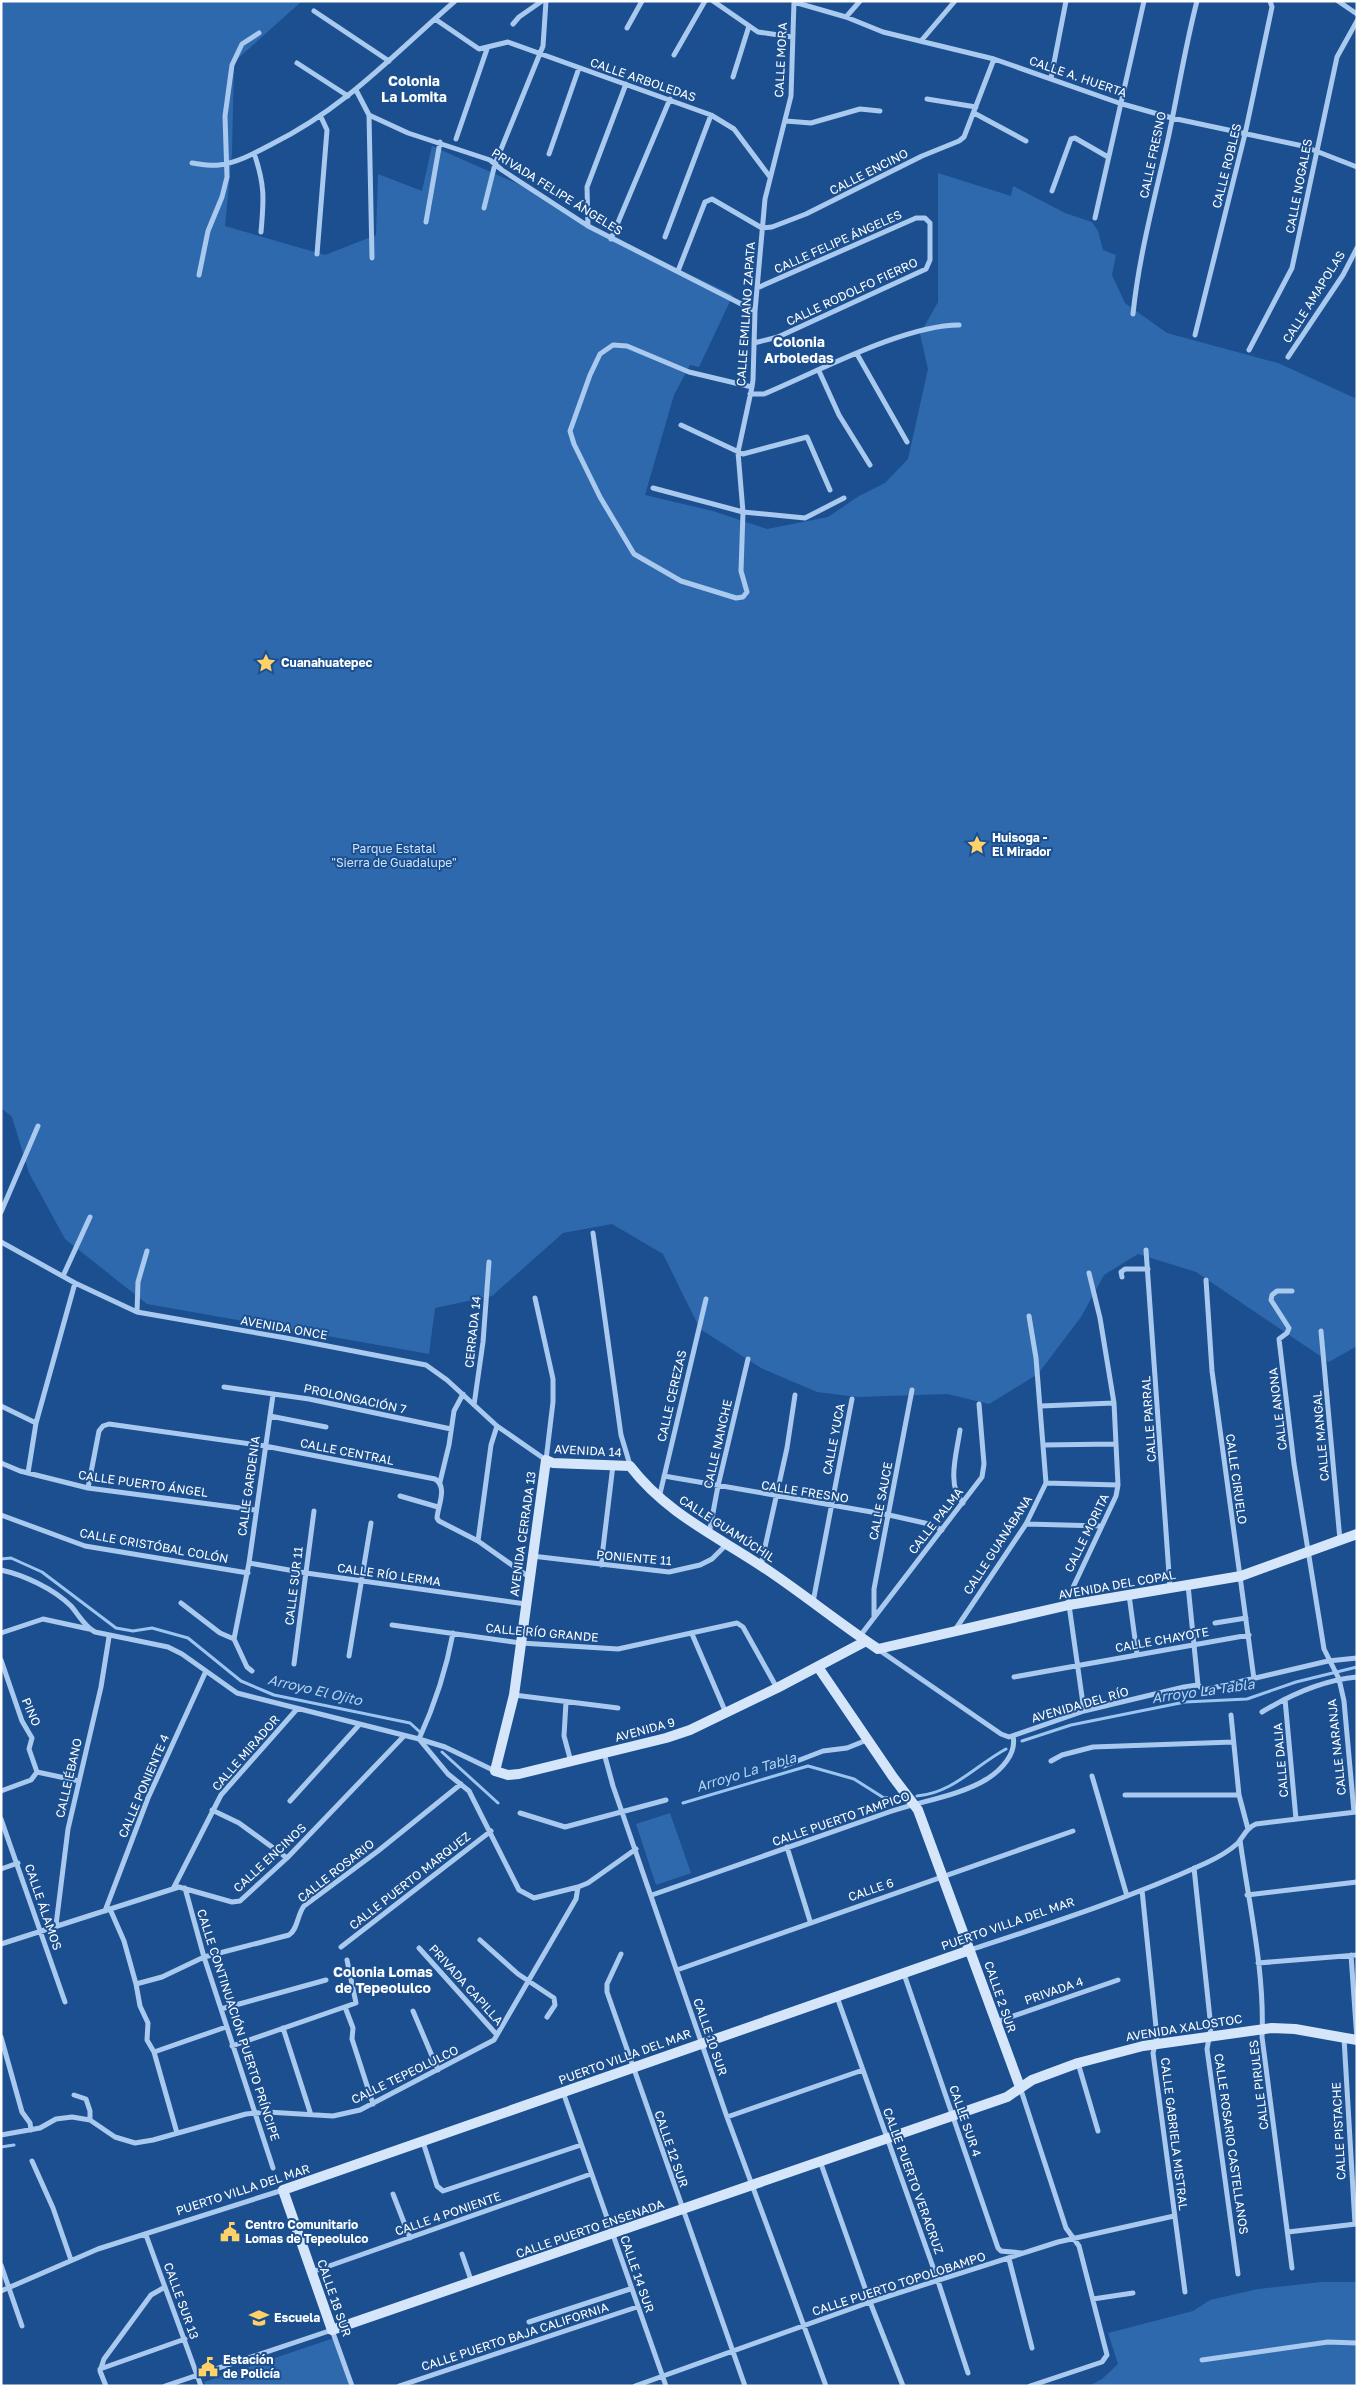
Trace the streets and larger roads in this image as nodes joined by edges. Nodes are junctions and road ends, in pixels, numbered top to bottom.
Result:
1 (542, 1) edge
2 (546, 1) edge
3 (642, 1) edge
4 (705, 1) edge
5 (713, 1) edge
6 (860, 1) edge
7 (955, 1) edge
8 (1066, 1) edge
9 (1144, 1) edge
10 (1197, 1) edge
11 (1270, 1) edge
12 (1338, 1) edge
13 (452, 2) edge
14 (794, 2) edge
15 (314, 11) dead end
16 (1357, 14) edge
17 (846, 17) junction
18 (435, 20) junction
19 (1357, 21) edge
20 (513, 24) dead end
21 (749, 26) junction
22 (627, 28) dead end
23 (259, 33) dead end
24 (792, 37) junction
25 (921, 41) junction
26 (487, 48) junction
27 (539, 54) junction
28 (674, 55) dead end
29 (994, 59) junction
30 (389, 61) junction
31 (297, 63) dead end
32 (579, 68) junction
33 (734, 77) dead end
34 (1051, 78) junction
35 (626, 84) junction
36 (356, 90) junction
37 (348, 96) junction
38 (670, 99) junction
39 (927, 99) dead end
40 (1119, 103) junction
41 (976, 107) junction
42 (880, 112) dead end
43 (974, 113) junction
44 (369, 115) junction
45 (711, 115) junction
46 (321, 117) junction
47 (1172, 118) junction
48 (786, 121) junction
49 (1245, 134) junction
50 (456, 138) dead end
51 (1026, 141) dead end
52 (440, 142) junction
53 (1316, 151) junction
54 (254, 154) junction
55 (549, 154) dead end
56 (1108, 157) junction
57 (192, 163) dead end
58 (227, 164) junction
59 (495, 164) junction
60 (1357, 168) edge
61 (770, 176) junction
62 (1052, 191) dead end
63 (484, 208) dead end
64 (1096, 218) dead end
65 (927, 220) joint
66 (426, 222) dead end
67 (588, 226) junction
68 (762, 228) junction
69 (261, 232) dead end
70 (664, 237) dead end
71 (611, 239) junction
72 (1357, 248) edge
73 (317, 254) dead end
74 (372, 258) dead end
75 (678, 271) junction
76 (199, 275) dead end
77 (757, 288) junction
78 (755, 311) junction
79 (1133, 314) dead end
80 (959, 325) dead end
81 (1195, 335) dead end
82 (754, 343) junction
83 (1249, 350) dead end
84 (857, 354) junction
85 (1288, 357) dead end
86 (819, 371) junction
87 (752, 387) junction
88 (750, 394) junction
89 (681, 425) dead end
90 (907, 442) dead end
91 (738, 452) junction
92 (870, 465) dead end
93 (653, 488) dead end
94 (830, 490) dead end
95 (844, 498) dead end
96 (743, 512) junction
97 (38, 1126) dead end
98 (1, 1212) edge
99 (90, 1217) dead end
100 (593, 1233) dead end
101 (1, 1242) edge
102 (1146, 1250) dead end
103 (147, 1251) dead end
104 (489, 1262) dead end
105 (1148, 1269) junction
106 (1089, 1273) dead end
107 (63, 1276) junction
108 (1122, 1277) dead end
109 (1206, 1280) dead end
110 (75, 1283) junction
111 (1292, 1291) dead end
112 (535, 1298) dead end
113 (706, 1299) dead end
114 (137, 1312) junction
115 (1029, 1316) dead end
116 (1322, 1331) dead end
117 (748, 1359) dead end
118 (224, 1387) dead end
119 (912, 1390) dead end
120 (463, 1394) junction
121 (795, 1394) dead end
122 (273, 1396) junction
123 (852, 1399) dead end
124 (1114, 1403) junction
125 (979, 1404) dead end
126 (474, 1405) junction
127 (1, 1406) edge
128 (1040, 1406) junction
129 (270, 1416) junction
130 (36, 1423) junction
131 (497, 1426) junction
132 (326, 1427) dead end
133 (451, 1429) junction
134 (960, 1430) dead end
135 (1043, 1444) junction
136 (1114, 1444) junction
137 (265, 1446) junction
138 (546, 1460) junction
139 (1, 1463) edge
140 (613, 1465) junction
141 (630, 1466) junction
142 (28, 1473) junction
143 (664, 1476) junction
144 (440, 1482) junction
145 (1046, 1483) junction
146 (718, 1486) junction
147 (1118, 1486) junction
148 (88, 1488) junction
149 (400, 1496) dead end
150 (774, 1497) junction
151 (659, 1498) junction
152 (962, 1503) junction
153 (831, 1506) junction
154 (438, 1507) junction
155 (255, 1510) junction
156 (314, 1511) dead end
157 (1, 1515) edge
158 (889, 1515) junction
159 (371, 1523) dead end
160 (1026, 1524) junction
161 (1100, 1526) junction
162 (942, 1530) junction
163 (709, 1534) junction
164 (1357, 1534) edge
165 (1340, 1540) junction
166 (478, 1541) junction
167 (726, 1545) junction
168 (1309, 1552) junction
169 (532, 1556) junction
170 (249, 1563) junction
171 (601, 1565) junction
172 (760, 1565) junction
173 (1, 1570) edge
174 (248, 1573) junction
175 (306, 1573) junction
176 (1242, 1576) junction
177 (529, 1577) junction
178 (362, 1581) junction
179 (1188, 1585) junction
180 (1170, 1588) junction
181 (1128, 1595) junction
182 (813, 1602) junction
183 (181, 1603) dead end
184 (526, 1604) junction
185 (1069, 1605) junction
186 (874, 1616) junction
187 (1246, 1618) junction
188 (1214, 1623) dead end
189 (392, 1625) dead end
190 (89, 1629) junction
191 (1, 1633) edge
192 (453, 1633) junction
193 (953, 1633) junction
194 (692, 1634) junction
195 (1249, 1635) junction
196 (109, 1637) junction
197 (234, 1639) junction
198 (863, 1639) junction
199 (521, 1643) junction
200 (1192, 1644) junction
201 (878, 1649) junction
202 (1137, 1654) junction
203 (349, 1656) dead end
204 (1357, 1658) edge
205 (1, 1660) edge
206 (294, 1664) dead end
207 (1330, 1664) junction
208 (1078, 1665) junction
209 (818, 1667) junction
210 (206, 1671) junction
211 (252, 1672) dead end
212 (1014, 1677) dead end
213 (1338, 1677) junction
214 (1357, 1677) edge
215 (1254, 1679) junction
216 (1198, 1685) junction
217 (777, 1688) junction
218 (514, 1695) junction
219 (1285, 1699) junction
220 (566, 1702) junction
221 (618, 1708) dead end
222 (297, 1710) junction
223 (1084, 1711) junction
224 (1262, 1712) dead end
225 (726, 1713) junction
226 (1231, 1715) dead end
227 (359, 1725) junction
228 (404, 1736) junction
229 (1012, 1736) junction
230 (419, 1739) junction
231 (867, 1740) junction
232 (1234, 1742) junction
233 (604, 1753) junction
234 (1050, 1761) dead end
235 (571, 1762) junction
236 (784, 1766) dead end
237 (495, 1771) junction
238 (37, 1772) junction
239 (1092, 1776) dead end
240 (79, 1781) junction
241 (461, 1784) junction
242 (1, 1791) edge
243 (1125, 1794) dead end
244 (1239, 1795) junction
245 (666, 1800) dead end
246 (290, 1801) dead end
247 (914, 1805) junction
248 (212, 1810) junction
249 (1355, 1812) edge
250 (520, 1813) dead end
251 (623, 1813) junction
252 (1, 1819) edge
253 (1296, 1819) junction
254 (1248, 1829) junction
255 (491, 1831) junction
256 (1073, 1831) dead end
257 (1240, 1840) junction
258 (787, 1847) junction
259 (636, 1849) junction
260 (287, 1858) junction
261 (18, 1862) junction
262 (1, 1868) edge
263 (1194, 1868) junction
264 (942, 1876) junction
265 (1357, 1882) edge
266 (578, 1886) junction
267 (185, 1888) junction
268 (173, 1889) junction
269 (1142, 1890) junction
270 (652, 1895) junction
271 (1247, 1895) junction
272 (1127, 1896) junction
273 (107, 1910) junction
274 (810, 1921) junction
275 (56, 1925) junction
276 (41, 1930) junction
277 (480, 1940) dead end
278 (1, 1944) edge
279 (341, 1947) dead end
280 (420, 1948) dead end
281 (970, 1950) junction
282 (621, 1954) dead end
283 (1354, 1955) edge
284 (204, 1958) junction
285 (347, 1960) dead end
286 (1258, 1962) junction
287 (676, 1970) junction
288 (904, 1974) junction
289 (326, 1980) dead end
290 (1118, 1980) dead end
291 (528, 1981) junction
292 (136, 1984) junction
293 (837, 1997) junction
294 (65, 2002) dead end
295 (345, 2007) junction
296 (221, 2009) junction
297 (413, 2011) dead end
298 (547, 2018) dead end
299 (995, 2022) junction
300 (226, 2027) junction
301 (283, 2028) junction
302 (1263, 2029) junction
303 (497, 2035) junction
304 (1, 2037) edge
305 (1209, 2037) junction
306 (1344, 2038) junction
307 (1357, 2040) edge
308 (702, 2043) junction
309 (1155, 2044) junction
310 (232, 2046) junction
311 (154, 2052) junction
312 (1078, 2063) junction
313 (632, 2068) junction
314 (438, 2070) junction
315 (863, 2070) junction
316 (1020, 2087) junction
317 (563, 2092) junction
318 (74, 2094) dead end
319 (373, 2104) junction
320 (254, 2113) junction
321 (311, 2114) junction
322 (952, 2116) junction
323 (727, 2118) junction
324 (90, 2120) junction
325 (31, 2130) junction
326 (1098, 2131) dead end
327 (177, 2133) junction
328 (1, 2135) edge
329 (886, 2138) junction
330 (423, 2142) junction
331 (581, 2146) junction
332 (32, 2161) dead end
333 (820, 2161) junction
334 (273, 2168) dead end
335 (591, 2174) junction
336 (752, 2184) junction
337 (283, 2190) junction
338 (393, 2194) dead end
339 (681, 2210) junction
340 (1174, 2216) junction
341 (1356, 2224) edge
342 (1288, 2232) junction
343 (146, 2235) junction
344 (613, 2235) junction
345 (410, 2238) junction
346 (1074, 2238) junction
347 (462, 2254) dead end
348 (1025, 2254) junction
349 (1009, 2259) junction
350 (71, 2260) junction
351 (1, 2265) edge
352 (1292, 2268) dead end
353 (312, 2272) junction
354 (1238, 2274) dead end
355 (938, 2281) junction
356 (472, 2284) junction
357 (9, 2287) junction
358 (165, 2287) junction
359 (630, 2289) junction
360 (1, 2291) edge
361 (1185, 2292) dead end
362 (1133, 2293) dead end
363 (1093, 2299) junction
364 (870, 2302) junction
365 (637, 2307) junction
366 (529, 2322) dead end
367 (22, 2326) dead end
368 (804, 2326) junction
369 (332, 2330) junction
370 (185, 2339) junction
371 (1357, 2342) edge
372 (1032, 2348) dead end
373 (732, 2351) junction
374 (1202, 2360) dead end
375 (100, 2369) junction
376 (968, 2373) dead end
377 (197, 2375) junction
378 (662, 2376) junction
379 (106, 2386) edge
380 (164, 2386) edge
381 (201, 2386) edge
382 (352, 2386) edge
383 (399, 2386) edge
384 (634, 2386) edge
385 (666, 2386) edge
386 (744, 2386) edge
387 (826, 2386) edge
388 (903, 2386) edge
389 (1030, 2386) edge

1 - 20 street
2 - 27 street
3 - 22 street
4 - 28 street
5 - 21 street
6 - 17 street
7 - 25 street
8 - 34 street
9 - 40 street
10 - 47 street, CALLE FRESNO
11 - 49 street, CALLE ROBLES
12 - 16 street
13 - 18 street
14 - 17 street, CALLE A. HUERTA
14 - 24 street, CALLE MORA
15 - 30 street
17 - 25 street, CALLE A. HUERTA
18 - 26 street
18 - 30 street
19 - 53 street, CALLE NOGALES
21 - 24 street
21 - 33 street
23 - 58 street
24 - 48 street, CALLE MORA
25 - 29 street, CALLE A. HUERTA
26 - 27 street, CALLE ARBOLEDAS
26 - 50 street
27 - 32 street, CALLE ARBOLEDAS
27 - 59 street
29 - 34 street, CALLE A. HUERTA
29 - 41 street, CALLE ENCINO
30 - 36 street
31 - 37 street
32 - 35 street, CALLE ARBOLEDAS
32 - 55 street
34 - 40 street, CALLE A. HUERTA
35 - 38 street, CALLE ARBOLEDAS
35 - 67 street
36 - 37 street
36 - 44 street
37 - 46 street
38 - 45 street, CALLE ARBOLEDAS
38 - 71 street
39 - 41 street
40 - 47 street, CALLE A. HUERTA
40 - 56 street
41 - 43 street, CALLE ENCINO
42 - 48 street
43 - 51 street
43 - 68 street, CALLE ENCINO
44 - 52 street, PRIVADA FELIPE ÁNGELES
44 - 74 street
45 - 61 street, CALLE ARBOLEDAS
45 - 70 street
46 - 54 street
46 - 73 street
47 - 49 street, CALLE A. HUERTA
47 - 79 street, CALLE FRESNO
48 - 61 street, CALLE MORA
49 - 53 street, CALLE A. HUERTA
49 - 81 street, CALLE ROBLES
52 - 59 street, PRIVADA FELIPE ÁNGELES
52 - 66 street
53 - 60 street, CALLE A. HUERTA
53 - 83 street, CALLE NOGALES
54 - 58 street
54 - 69 street
56 - 62 street
56 - 64 street
57 - 58 street
58 - 76 street
59 - 63 street
59 - 67 street, PRIVADA FELIPE ÁNGELES
61 - 68 street, CALLE EMILIANO ZAPATA
65 - 77 street, CALLE FELIPE ÁNGELES
65 - 82 street, CALLE RODOLFO FIERRO
67 - 71 street, PRIVADA FELIPE ÁNGELES
68 - 75 street
68 - 77 street, CALLE EMILIANO ZAPATA
71 - 75 street, PRIVADA FELIPE ÁNGELES
72 - 85 street, CALLE AMAPOLAS
75 - 78 street, PRIVADA FELIPE ÁNGELES
77 - 78 street, CALLE EMILIANO ZAPATA
78 - 82 street, CALLE EMILIANO ZAPATA
80 - 84 street
82 - 87 street, CALLE EMILIANO ZAPATA
84 - 86 street
84 - 90 street
86 - 88 street
86 - 92 street
87 - 88 street, CALLE EMILIANO ZAPATA
87 - 96 street, CALLE EMILIANO ZAPATA
88 - 91 street, CALLE EMILIANO ZAPATA
89 - 91 street
91 - 94 street
91 - 96 street, CALLE EMILIANO ZAPATA
93 - 96 street
95 - 96 street
97 - 98 street
99 - 107 street
100 - 141 street, CALLE GUAMÚCHIL
101 - 107 street, AVENIDA ONCE
102 - 105 street, CALLE PARRAL
103 - 114 street
104 - 126 street, CERRADA 14
105 - 108 street
105 - 180 street, CALLE PARRAL
106 - 124 street, CALLE MORITA
107 - 110 street, AVENIDA ONCE
109 - 176 street, CALLE CIRUELO
110 - 114 street, AVENIDA ONCE
110 - 130 street
111 - 168 street, CALLE ANONA
112 - 138 street, AVENIDA CERRADA 13
113 - 143 street, CALLE CEREZAS
114 - 120 street, AVENIDA ONCE
115 - 128 street, CALLE GUANÁBANA
116 - 165 street, CALLE MANGAL
117 - 146 street, CALLE NANCHE
118 - 122 street, PROLONGACIÓN 7
119 - 158 street, CALLE SAUCE
120 - 126 street, AVENIDA ONCE
120 - 133 street
121 - 150 street
122 - 129 street, CALLE GARDENIA
122 - 133 street, PROLONGACIÓN 7
123 - 153 street, CALLE YUCA
124 - 128 street
124 - 136 street, CALLE MORITA
125 - 152 street, CALLE PALMA
126 - 131 street, AVENIDA ONCE
127 - 130 street
128 - 135 street, CALLE GUANÁBANA
129 - 132 street
129 - 137 street, CALLE GARDENIA
130 - 142 street
131 - 138 street, AVENIDA ONCE
131 - 166 street
133 - 144 street
134 - 152 street
135 - 136 street
135 - 145 street, CALLE GUANÁBANA
136 - 147 street, CALLE MORITA
137 - 144 street, CALLE CENTRAL
137 - 148 street, CALLE CENTRAL
137 - 155 street, CALLE GARDENIA
138 - 140 street, AVENIDA 14
138 - 169 street, AVENIDA CERRADA 13
139 - 142 street, CALLE PUERTO ÁNGEL
140 - 141 street, AVENIDA 14
140 - 171 street
141 - 151 street, CALLE GUAMÚCHIL
142 - 148 street, CALLE PUERTO ÁNGEL
143 - 146 street, CALLE FRESNO
143 - 151 street, CALLE CEREZAS
144 - 154 street
145 - 147 street
145 - 160 street, CALLE GUANÁBANA
146 - 150 street, CALLE FRESNO
146 - 163 street, CALLE NANCHE
147 - 161 street, CALLE MORITA
148 - 155 street, CALLE PUERTO ÁNGEL
149 - 154 street
150 - 153 street, CALLE FRESNO
150 - 172 street
151 - 163 street, CALLE GUAMÚCHIL
152 - 162 street, CALLE PALMA
153 - 158 street, CALLE FRESNO
153 - 182 street, CALLE YUCA
154 - 166 street
155 - 170 street, CALLE GARDENIA
156 - 175 street, CALLE SUR 11
157 - 174 street, CALLE CRISTÓBAL COLÓN
158 - 162 street, CALLE FRESNO
158 - 186 street, CALLE SAUCE
159 - 178 street
160 - 161 street
160 - 193 street, CALLE GUANÁBANA
161 - 185 street, CALLE MORITA
162 - 186 street, CALLE PALMA
163 - 167 street, CALLE GUAMÚCHIL
164 - 165 street, AVENIDA DEL COPAL
165 - 168 street, AVENIDA DEL COPAL
166 - 177 street
167 - 171 street, PONIENTE 11
167 - 172 street, CALLE GUAMÚCHIL
168 - 176 street, AVENIDA DEL COPAL
168 - 207 street
169 - 171 street, PONIENTE 11
169 - 177 street, AVENIDA CERRADA 13
170 - 174 street, CALLE GARDENIA
170 - 175 street, CALLE RÍO LERMA
172 - 182 street, CALLE GUAMÚCHIL
173 - 190 street
174 - 197 street, CALLE GARDENIA
175 - 178 street, CALLE RÍO LERMA
175 - 206 street, CALLE SUR 11
176 - 179 street, AVENIDA DEL COPAL
176 - 187 street, CALLE CIRUELO
177 - 184 street, AVENIDA CERRADA 13
178 - 184 street, CALLE RÍO LERMA
178 - 203 street
179 - 180 street, AVENIDA DEL COPAL
179 - 200 street
180 - 181 street, AVENIDA DEL COPAL
181 - 185 street, AVENIDA DEL COPAL
181 - 202 street
182 - 198 street, CALLE GUAMÚCHIL
183 - 197 street
184 - 199 street, AVENIDA CERRADA 13
185 - 193 street, AVENIDA DEL COPAL
185 - 208 street, CALLE MORITA
186 - 198 street, CALLE PALMA
187 - 188 street
187 - 195 street, CALLE CIRUELO
189 - 192 street, CALLE RÍO GRANDE
190 - 191 street, AVENIDA 9
190 - 196 street, AVENIDA 9
192 - 199 street, CALLE RÍO GRANDE
192 - 230 street
193 - 201 street, AVENIDA DEL COPAL
194 - 199 street, CALLE RÍO GRANDE
194 - 217 street, CALLE RÍO GRANDE
194 - 225 street
195 - 200 street, CALLE CHAYOTE
195 - 215 street, CALLE CIRUELO
196 - 210 street, AVENIDA 9
196 - 240 street, CALLE ÉBANO
197 - 211 street
198 - 201 street, CALLE GUAMÚCHIL
198 - 209 street, AVENIDA 9
199 - 218 street, AVENIDA CERRADA 13
200 - 202 street, CALLE CHAYOTE
200 - 216 street
201 - 229 street, CALLE GUAMÚCHIL
202 - 208 street, CALLE CHAYOTE
204 - 207 street, AVENIDA DEL RÍO
205 - 238 street, PINO
207 - 213 street
207 - 215 street, AVENIDA DEL RÍO
208 - 212 street, CALLE CHAYOTE
208 - 223 street, CALLE MORITA
209 - 217 street, AVENIDA 9
209 - 231 street, CALLE 2 SUR
210 - 222 street, AVENIDA 9
210 - 273 street, CALLE PONIENTE 4
213 - 214 street
213 - 219 street
213 - 249 street, CALLE NARANJA
215 - 216 street, AVENIDA DEL RÍO
216 - 223 street, AVENIDA DEL RÍO
217 - 225 street, AVENIDA 9
218 - 220 street
218 - 237 street, AVENIDA CERRADA 13
219 - 224 street
219 - 253 street, CALLE DALIA
220 - 221 street
220 - 235 street
222 - 227 street, AVENIDA 9
222 - 248 street, CALLE MIRADOR
223 - 229 street, AVENIDA DEL RÍO
225 - 233 street, AVENIDA 9
226 - 232 street
227 - 228 street, AVENIDA 9
227 - 246 street
228 - 230 street, AVENIDA 9
228 - 260 street, CALLE ENCINOS
229 - 247 street, CALLE PUERTO TAMPICO
230 - 237 street, AVENIDA 9
230 - 241 street
231 - 236 street
231 - 247 street, CALLE 2 SUR
232 - 234 street
232 - 244 street
233 - 235 street, AVENIDA 9
233 - 251 street, CALLE 10 SUR
235 - 237 street, AVENIDA 9
238 - 240 street
238 - 242 street
239 - 272 street
240 - 275 street, CALLE ÉBANO
241 - 255 street
241 - 284 street, CALLE ROSARIO
243 - 244 street
244 - 254 street
245 - 251 street
247 - 258 street, CALLE PUERTO TAMPICO
247 - 264 street, CALLE 2 SUR
248 - 260 street, CALLE MIRADOR
248 - 268 street, CALLE MIRADOR
249 - 253 street
250 - 251 street
251 - 259 street, CALLE 10 SUR
252 - 261 street, CALLE ÁLAMOS
253 - 254 street
254 - 257 street, PUERTO VILLA DEL MAR
255 - 266 street
255 - 279 street, CALLE PUERTO MARQUEZ
256 - 264 street, CALLE 6
257 - 263 street, PUERTO VILLA DEL MAR
257 - 271 street, CALLE PIRULES
258 - 270 street, CALLE PUERTO TAMPICO
258 - 274 street
259 - 266 street
259 - 270 street, CALLE 10 SUR
260 - 267 street, CALLE ENCINOS
261 - 262 street
261 - 276 street, CALLE ÁLAMOS
263 - 269 street, PUERTO VILLA DEL MAR
263 - 305 street, CALLE ROSARIO CASTELLANOS
264 - 274 street, CALLE 6
264 - 281 street, CALLE 2 SUR
265 - 271 street
266 - 291 street, CALLE TEPEOLULCO
267 - 268 street, CALLE ENCINOS
267 - 284 street, CALLE CONTINUACIÓN PUERTO PRÍNCIPE
268 - 273 street, CALLE ENCINOS
269 - 272 street, PUERTO VILLA DEL MAR
269 - 309 street, CALLE GABRIELA MISTRAL
270 - 287 street, CALLE 10 SUR
271 - 286 street, CALLE PIRULES
272 - 281 street, PUERTO VILLA DEL MAR
273 - 275 street, CALLE ENCINOS
273 - 292 street
274 - 287 street, CALLE 6
275 - 276 street, CALLE ENCINOS
276 - 278 street, CALLE ENCINOS
276 - 294 street, CALLE ÁLAMOS
277 - 291 street
280 - 303 street, PRIVADA CAPILLA
281 - 288 street, PUERTO VILLA DEL MAR
281 - 299 street, CALLE 2 SUR
282 - 313 street, CALLE 12 SUR
283 - 286 street
283 - 307 street
284 - 292 street, CALLE ROSARIO
284 - 296 street, CALLE CONTINUACIÓN PUERTO PRÍNCIPE
285 - 295 street
286 - 302 street, CALLE PIRULES
287 - 308 street, CALLE 10 SUR
288 - 293 street, PUERTO VILLA DEL MAR
288 - 322 street, CALLE SUR 4
289 - 296 street
290 - 299 street, PRIVADA 4
291 - 298 street
291 - 303 street, CALLE TEPEOLULCO
292 - 311 street
293 - 308 street, PUERTO VILLA DEL MAR
293 - 315 street, CALLE PUERTO VERACRUZ
295 - 301 street
295 - 319 street
296 - 300 street, CALLE CONTINUACIÓN PUERTO PRÍNCIPE
297 - 314 street
299 - 316 street, CALLE 2 SUR
300 - 310 street, CALLE CONTINUACIÓN PUERTO PRÍNCIPE
300 - 311 street
301 - 310 street
301 - 321 street
302 - 305 street, AVENIDA XALOSTOC
302 - 306 street, AVENIDA XALOSTOC
302 - 342 street, CALLE PIRULES
303 - 314 street, CALLE TEPEOLULCO
304 - 325 street
305 - 309 street, AVENIDA XALOSTOC
305 - 354 street, CALLE ROSARIO CASTELLANOS
306 - 307 street, AVENIDA XALOSTOC
306 - 341 street, CALLE PISTACHE
308 - 313 street, PUERTO VILLA DEL MAR
308 - 323 street, CALLE 10 SUR
309 - 312 street, AVENIDA XALOSTOC
309 - 340 street, CALLE GABRIELA MISTRAL
310 - 320 street, CALLE CONTINUACIÓN PUERTO PRÍNCIPE
311 - 327 street
312 - 316 street, AVENIDA XALOSTOC
312 - 326 street
313 - 317 street, PUERTO VILLA DEL MAR
313 - 339 street, CALLE 12 SUR
314 - 319 street, CALLE TEPEOLULCO
315 - 323 street
315 - 329 street, CALLE PUERTO VERACRUZ
316 - 322 street, CALLE PUERTO ENSENADA
316 - 346 street, CALLE 2 SUR
317 - 330 street, PUERTO VILLA DEL MAR
317 - 331 street, CALLE 14 SUR
318 - 324 street
319 - 321 street, CALLE TEPEOLULCO
320 - 321 street, CALLE TEPEOLULCO
320 - 327 street, CALLE TEPEOLULCO
320 - 334 street, CALLE CONTINUACIÓN PUERTO PRÍNCIPE
322 - 329 street, CALLE PUERTO ENSENADA
322 - 348 street, CALLE SUR 4
323 - 336 street, CALLE 10 SUR
324 - 325 street, CALLE TEPEOLULCO
324 - 327 street, CALLE TEPEOLULCO
325 - 328 street, CALLE TEPEOLULCO
329 - 333 street, CALLE PUERTO ENSENADA
329 - 355 street, CALLE PUERTO VERACRUZ
330 - 331 street, CALLE 4 PONIENTE
330 - 337 street, PUERTO VILLA DEL MAR
331 - 335 street, CALLE 14 SUR
332 - 350 street
333 - 336 street, CALLE PUERTO ENSENADA
333 - 364 street
335 - 344 street, CALLE 14 SUR
335 - 345 street, CALLE 4 PONIENTE
336 - 339 street, CALLE PUERTO ENSENADA
336 - 368 street, CALLE 10 SUR
337 - 343 street, PUERTO VILLA DEL MAR
337 - 353 street, CALLE 18 SUR
338 - 345 street
339 - 344 street, CALLE PUERTO ENSENADA
339 - 373 street, CALLE 12 SUR
340 - 346 street, CALLE PUERTO TOPOLOBAMPO
340 - 361 street, CALLE GABRIELA MISTRAL
341 - 342 street
342 - 352 street, CALLE PIRULES
343 - 350 street, PUERTO VILLA DEL MAR
343 - 358 street, CALLE SUR 13
344 - 356 street, CALLE PUERTO ENSENADA
344 - 359 street, CALLE 14 SUR
345 - 353 street, CALLE 4 PONIENTE
346 - 348 street, CALLE PUERTO TOPOLOBAMPO
346 - 363 street, CALLE 2 SUR
347 - 356 street
348 - 349 street, CALLE PUERTO TOPOLOBAMPO
349 - 355 street, CALLE PUERTO TOPOLOBAMPO
349 - 372 street
350 - 357 street, PUERTO VILLA DEL MAR
351 - 357 street
353 - 369 street, CALLE 18 SUR
355 - 364 street, CALLE PUERTO TOPOLOBAMPO
355 - 376 street, CALLE PUERTO VERACRUZ
356 - 369 street, CALLE PUERTO ENSENADA
357 - 360 street, PUERTO VILLA DEL MAR
357 - 367 street
358 - 370 street, CALLE SUR 13
358 - 375 street
359 - 365 street, CALLE 14 SUR
359 - 366 street
362 - 363 street
363 - 389 street, CALLE 2 SUR
364 - 368 street, CALLE PUERTO TOPOLOBAMPO
364 - 388 street
365 - 378 street, CALLE 14 SUR
365 - 383 street, CALLE PUERTO BAJA CALIFORNIA
368 - 373 street, CALLE PUERTO TOPOLOBAMPO
368 - 387 street, CALLE 10 SUR
369 - 377 street, CALLE PUERTO ENSENADA
369 - 382 street, CALLE 18 SUR
370 - 375 street
370 - 377 street, CALLE SUR 13
371 - 374 street
373 - 378 street, CALLE PUERTO TOPOLOBAMPO
373 - 386 street, CALLE 12 SUR
375 - 379 street
377 - 380 street, CALLE PUERTO ENSENADA
377 - 381 street, CALLE SUR 13
378 - 384 street, CALLE PUERTO TOPOLOBAMPO
378 - 385 street, CALLE 14 SUR

